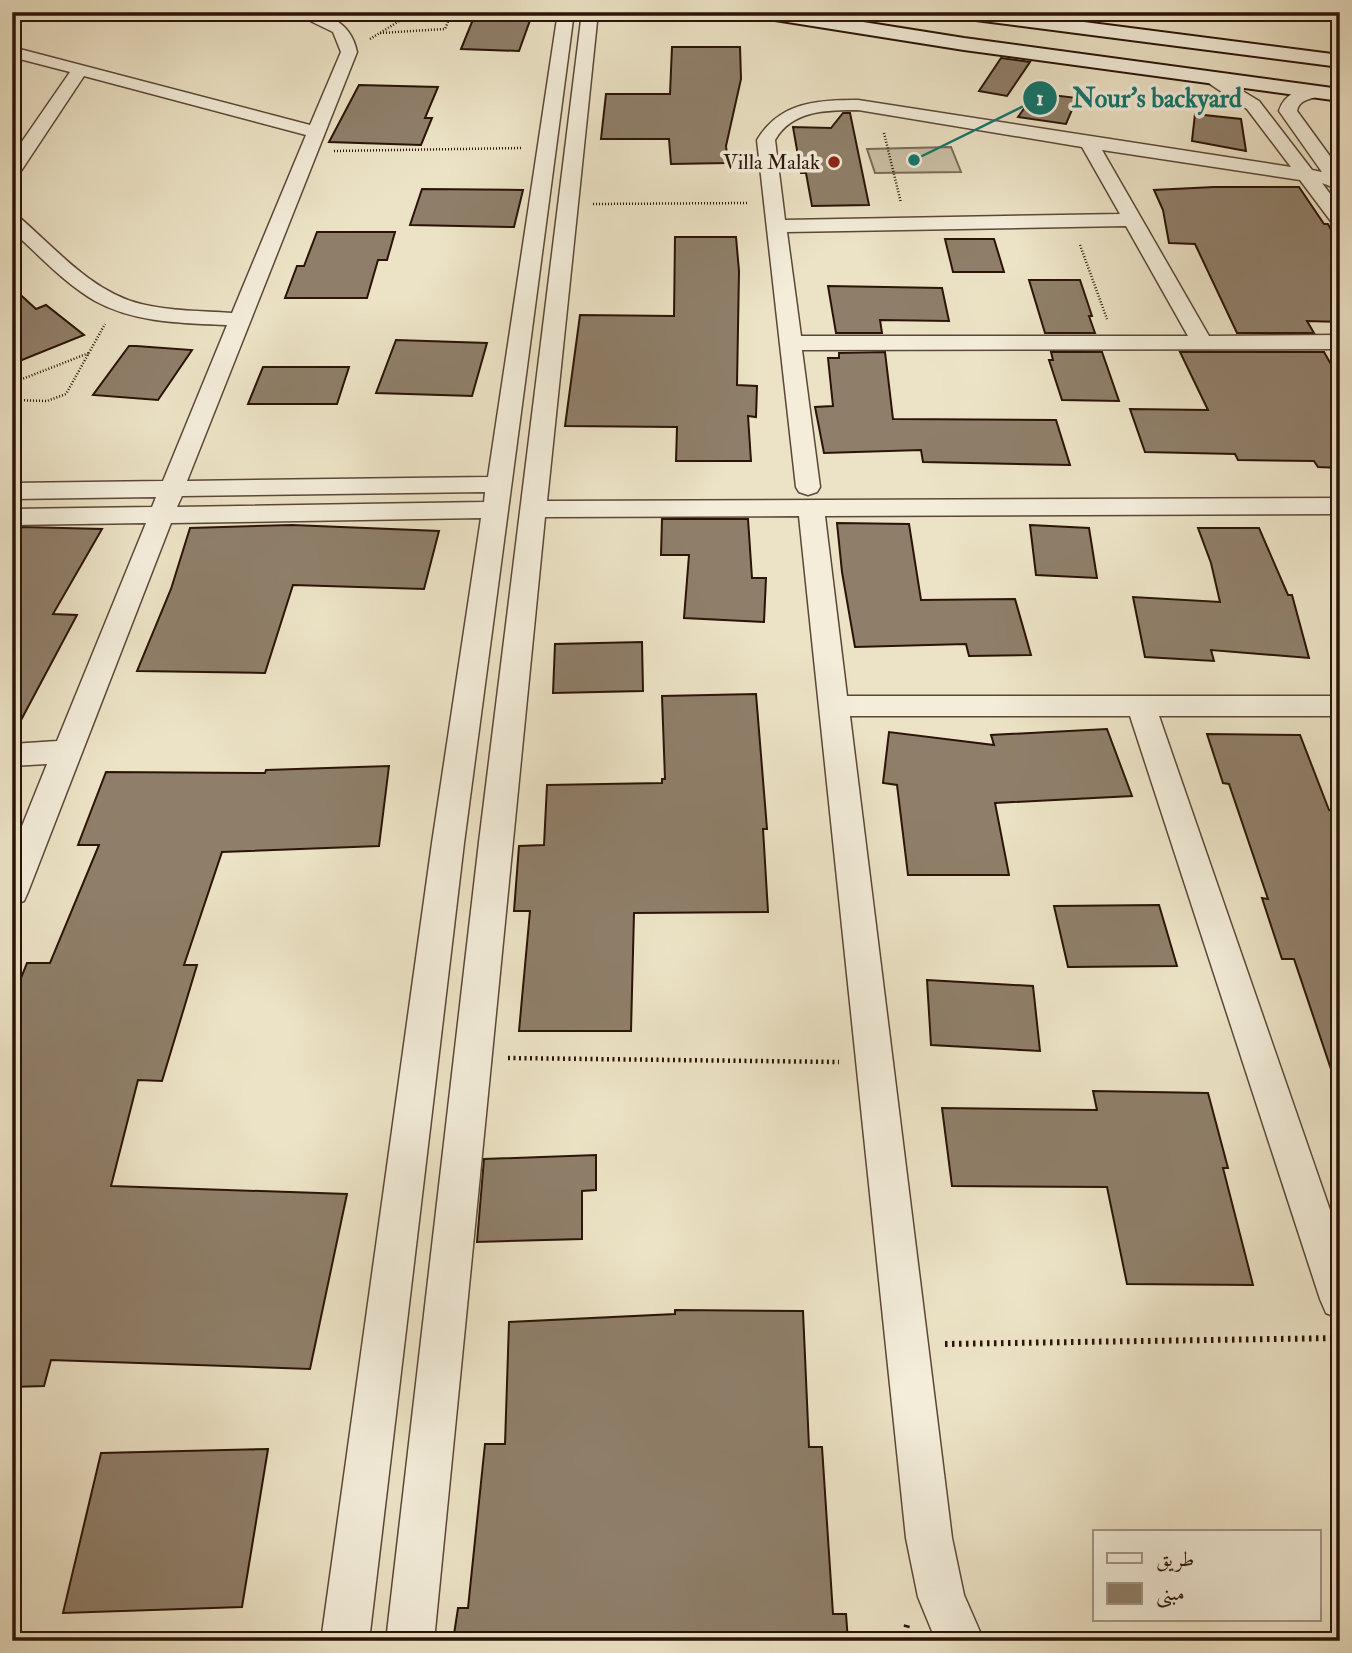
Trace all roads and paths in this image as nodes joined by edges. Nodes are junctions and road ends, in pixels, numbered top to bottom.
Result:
1 (300, 12) edge
2 (414, 12) edge
3 (452, 12) edge
4 (566, 12) edge
5 (590, 12) edge
6 (762, 12) edge
7 (844, 12) edge
8 (960, 12) edge
9 (380, 33) junction
10 (12, 52) edge
11 (349, 52) junction
12 (1340, 61) edge
13 (80, 70) junction
14 (1340, 79) edge
15 (1216, 80) junction
16 (1315, 92) junction
17 (1340, 94) edge
18 (879, 108) junction
19 (312, 142) junction
20 (1089, 143) junction
21 (547, 148) junction
22 (12, 170) edge
23 (1306, 175) junction
24 (1339, 181) edge
25 (774, 202) junction
26 (567, 204) junction
27 (1134, 220) junction
28 (1340, 220) edge
29 (12, 221) edge
30 (1071, 221) junction
31 (906, 224) junction
32 (776, 226) junction
33 (526, 291) junction
34 (558, 291) junction
35 (117, 303) junction
36 (242, 320) junction
37 (1115, 342) junction
38 (1202, 342) junction
39 (1340, 342) edge
40 (790, 343) junction
41 (89, 353) junction
42 (12, 383) edge
43 (12, 400) edge
44 (1340, 485) edge
45 (171, 489) junction
46 (12, 491) edge
47 (809, 497) junction
48 (497, 500) junction
49 (535, 500) junction
50 (1340, 506) edge
51 (160, 515) junction
52 (12, 517) edge
53 (834, 706) junction
54 (1141, 706) junction
55 (1340, 706) edge
56 (67, 751) junction
57 (12, 755) edge
58 (495, 842) junction
59 (448, 843) junction
60 (12, 892) edge
61 (472, 1058) junction
62 (875, 1062) junction
63 (1336, 1275) edge
64 (1340, 1338) edge
65 (907, 1345) junction
66 (345, 1641) edge
67 (410, 1641) edge
68 (960, 1641) edge

1 - 11 street
2 - 9 path
3 - 9 path
4 - 21 street
5 - 26 street
6 - 15 main road
7 - 14 main road
8 - 12 main road
9 - 11 path
10 - 13 street
11 - 19 street
13 - 19 street
13 - 22 street
15 - 16 main road
15 - 23 street
16 - 17 main road
16 - 24 street
18 - 20 street
18 - 25 street
18 - 31 path
19 - 21 path
19 - 36 street
20 - 23 street
20 - 27 street
21 - 33 street
23 - 24 street
23 - 28 street
25 - 26 path
25 - 32 street
26 - 34 street
27 - 30 street
27 - 38 street
29 - 35 street
30 - 31 street
30 - 37 path
31 - 32 street
32 - 40 street
33 - 34 street
33 - 48 street
34 - 49 street
35 - 36 street
35 - 41 path
36 - 45 street
37 - 38 street
37 - 40 street
38 - 39 street
40 - 47 street
41 - 42 path
41 - 43 path
44 - 47 street
45 - 46 street
45 - 48 street
45 - 51 street
47 - 49 street
47 - 50 street
47 - 53 street
48 - 49 street
48 - 51 street
48 - 59 street
49 - 58 street
51 - 52 street
51 - 56 street
53 - 54 street
53 - 62 street
54 - 55 street
54 - 63 street
56 - 57 street
56 - 60 street
58 - 59 street
58 - 61 street
59 - 66 street
61 - 62 path
61 - 67 street
62 - 65 street
64 - 65 path
65 - 68 street

